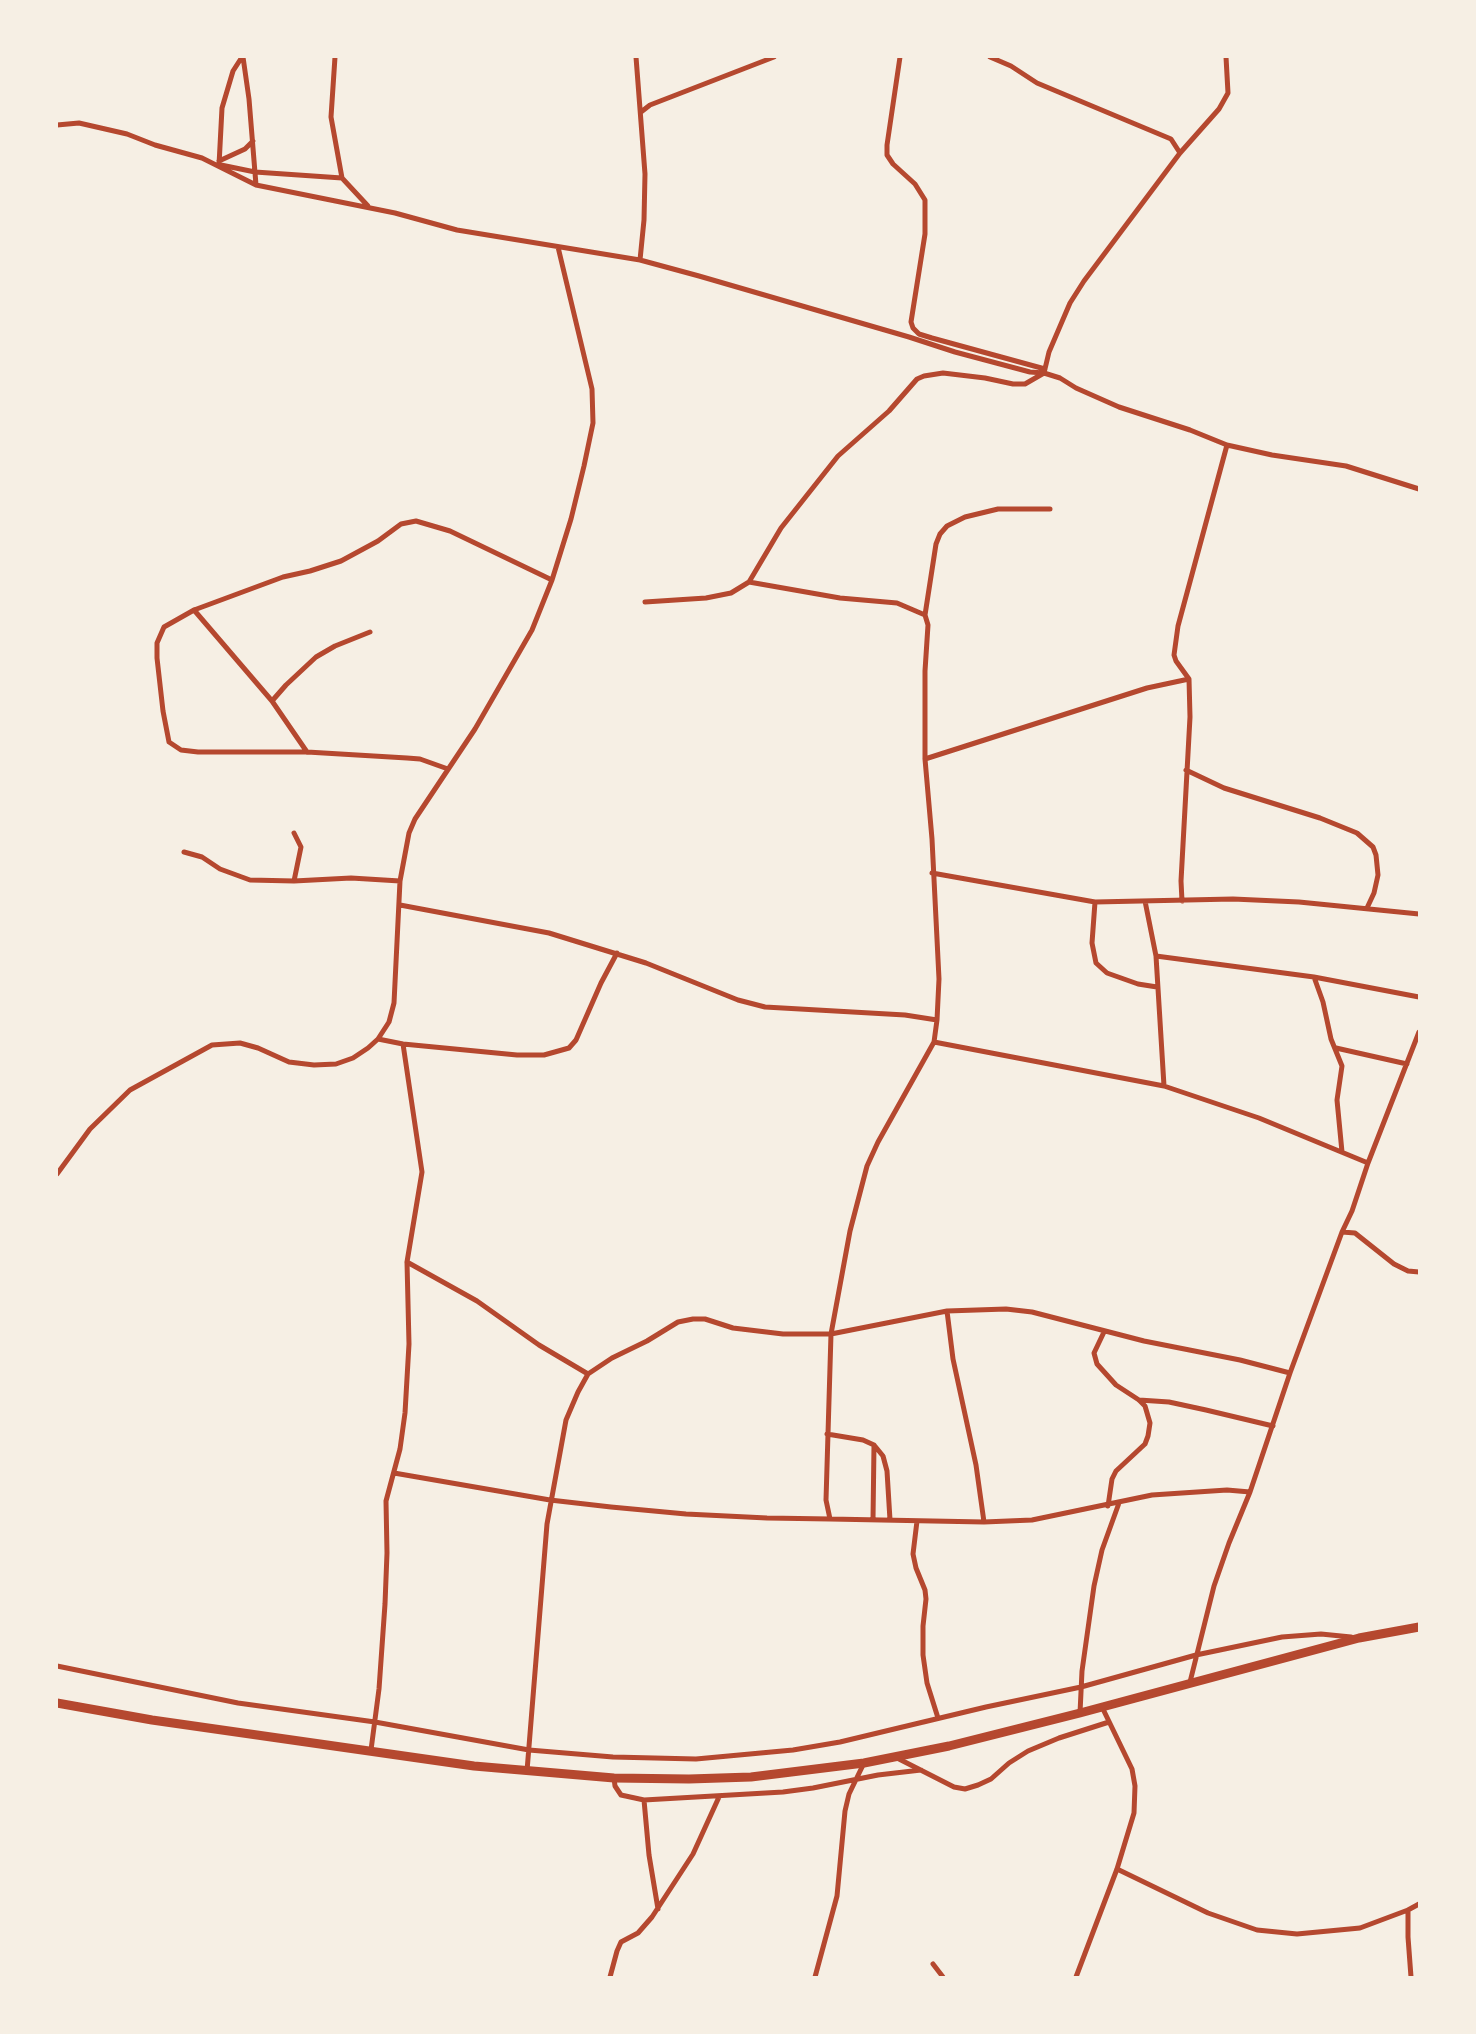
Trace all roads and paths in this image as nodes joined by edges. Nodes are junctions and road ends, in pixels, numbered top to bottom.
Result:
1 (243, 57) edge
2 (335, 57) edge
3 (636, 57) edge
4 (774, 57) edge
5 (900, 57) edge
6 (990, 57) edge
7 (1226, 57) edge
8 (641, 112) junction
9 (57, 124) edge
10 (253, 141) junction
11 (1180, 153) junction
12 (211, 162) junction
13 (219, 163) junction
14 (255, 172) junction
15 (342, 178) junction
16 (256, 185) junction
17 (369, 207) junction
18 (558, 247) junction
19 (640, 260) junction
20 (1044, 371) junction
21 (1227, 445) junction
22 (1419, 489) edge
23 (1050, 509) dead end
24 (552, 580) junction
25 (749, 582) junction
26 (645, 602) dead end
27 (194, 610) junction
28 (925, 615) junction
29 (370, 632) dead end
30 (1189, 679) junction
31 (272, 701) junction
32 (307, 752) junction
33 (925, 759) junction
34 (448, 769) junction
35 (1186, 770) junction
36 (294, 833) dead end
37 (184, 852) dead end
38 (932, 873) junction
39 (294, 881) junction
40 (400, 881) junction
41 (1182, 900) junction
42 (1145, 901) junction
43 (1095, 902) junction
44 (400, 905) junction
45 (1367, 908) junction
46 (1419, 914) edge
47 (617, 953) junction
48 (1156, 956) junction
49 (1314, 977) junction
50 (1157, 987) junction
51 (1419, 998) edge
52 (937, 1020) junction
53 (1419, 1032) edge
54 (378, 1039) junction
55 (934, 1042) junction
56 (403, 1044) junction
57 (1336, 1048) junction
58 (1407, 1064) junction
59 (1164, 1086) junction
60 (1342, 1152) junction
61 (1368, 1164) junction
62 (57, 1174) edge
63 (1342, 1232) junction
64 (407, 1262) junction
65 (1419, 1272) edge
66 (947, 1311) junction
67 (1104, 1332) junction
68 (831, 1334) junction
69 (1290, 1372) junction
70 (588, 1374) junction
71 (1139, 1400) junction
72 (1272, 1426) junction
73 (827, 1434) junction
74 (874, 1445) junction
75 (394, 1473) junction
76 (1250, 1492) junction
77 (550, 1500) junction
78 (1119, 1503) junction
79 (1108, 1506) junction
80 (830, 1519) junction
81 (873, 1520) junction
82 (890, 1520) junction
83 (917, 1521) junction
84 (984, 1522) junction
85 (1419, 1627) edge
86 (1359, 1638) junction
87 (1196, 1655) junction
88 (57, 1666) edge
89 (1190, 1682) junction
90 (1081, 1687) junction
91 (57, 1703) edge
92 (1102, 1707) junction
93 (1080, 1713) junction
94 (938, 1718) junction
95 (375, 1722) junction
96 (1109, 1722) junction
97 (371, 1750) junction
98 (529, 1750) junction
99 (896, 1757) junction
100 (864, 1762) junction
101 (921, 1770) junction
102 (527, 1771) junction
103 (614, 1778) junction
104 (855, 1780) junction
105 (719, 1797) junction
106 (644, 1800) junction
107 (1118, 1869) junction
108 (1419, 1904) edge
109 (658, 1909) junction
110 (1408, 1910) junction
111 (933, 1964) dead end
112 (610, 1977) edge
113 (815, 1977) edge
114 (943, 1977) edge
115 (1078, 1977) edge
116 (1410, 1977) edge

1 - 10 street
1 - 13 street
2 - 15 street
3 - 8 street
4 - 8 street
5 - 20 street
6 - 11 street
7 - 11 street
8 - 19 street
9 - 12 street
10 - 13 street
10 - 14 street
11 - 20 street
12 - 13 street
12 - 16 street
13 - 14 street
14 - 15 street
14 - 16 street
15 - 17 street
16 - 17 street
17 - 18 street
18 - 19 street
18 - 24 street
19 - 20 street
20 - 21 street
20 - 25 street
21 - 22 street
21 - 30 street
23 - 28 street
24 - 27 street
24 - 34 street
25 - 26 street
25 - 28 street
27 - 31 street
27 - 32 street
28 - 33 street
29 - 31 street
30 - 33 street
30 - 35 street
31 - 32 street
32 - 34 street
33 - 38 street
34 - 40 street
35 - 41 street
35 - 45 street
36 - 39 street
37 - 39 street
38 - 43 street
38 - 52 street
39 - 40 street
40 - 44 street
41 - 42 street
41 - 45 street
42 - 43 street
42 - 48 street
43 - 50 street
44 - 47 street
44 - 54 street
45 - 46 street
47 - 52 street
47 - 56 street
48 - 49 street
48 - 50 street
49 - 51 street
49 - 57 street
50 - 59 street
52 - 55 street
53 - 58 street
54 - 56 street
54 - 62 street
55 - 59 street
55 - 68 street
56 - 64 street
57 - 58 street
57 - 60 street
58 - 61 street
59 - 60 street
60 - 61 street
61 - 63 street
63 - 65 street
63 - 69 street
64 - 70 street
64 - 75 street
66 - 67 street
66 - 68 street
66 - 84 street
67 - 69 street
67 - 71 street
68 - 70 street
68 - 73 street
69 - 72 street
70 - 77 street
71 - 72 street
71 - 79 street
72 - 76 street
73 - 74 street
73 - 80 street
74 - 81 street
74 - 82 street
75 - 77 street
75 - 95 street
76 - 78 street
76 - 87 street
77 - 80 street
77 - 98 street
78 - 79 street
78 - 90 street
79 - 84 street
80 - 81 street
81 - 82 street
82 - 83 street
83 - 84 street
83 - 94 street
85 - 86 highway
86 - 87 street
86 - 89 highway
87 - 89 street
87 - 90 street
88 - 95 street
89 - 92 highway
90 - 93 street
90 - 94 street
91 - 97 highway
92 - 93 highway
92 - 96 street
93 - 99 highway
94 - 98 street
95 - 97 street
95 - 98 street
96 - 101 street
96 - 107 street
97 - 102 highway
98 - 102 street
99 - 100 highway
99 - 101 street
100 - 103 highway
100 - 104 street
101 - 104 street
102 - 103 highway
103 - 106 street
104 - 105 street
104 - 113 street
105 - 106 street
105 - 109 street
106 - 109 street
107 - 110 street
107 - 115 street
108 - 110 street
109 - 112 street
110 - 116 street
111 - 114 street

